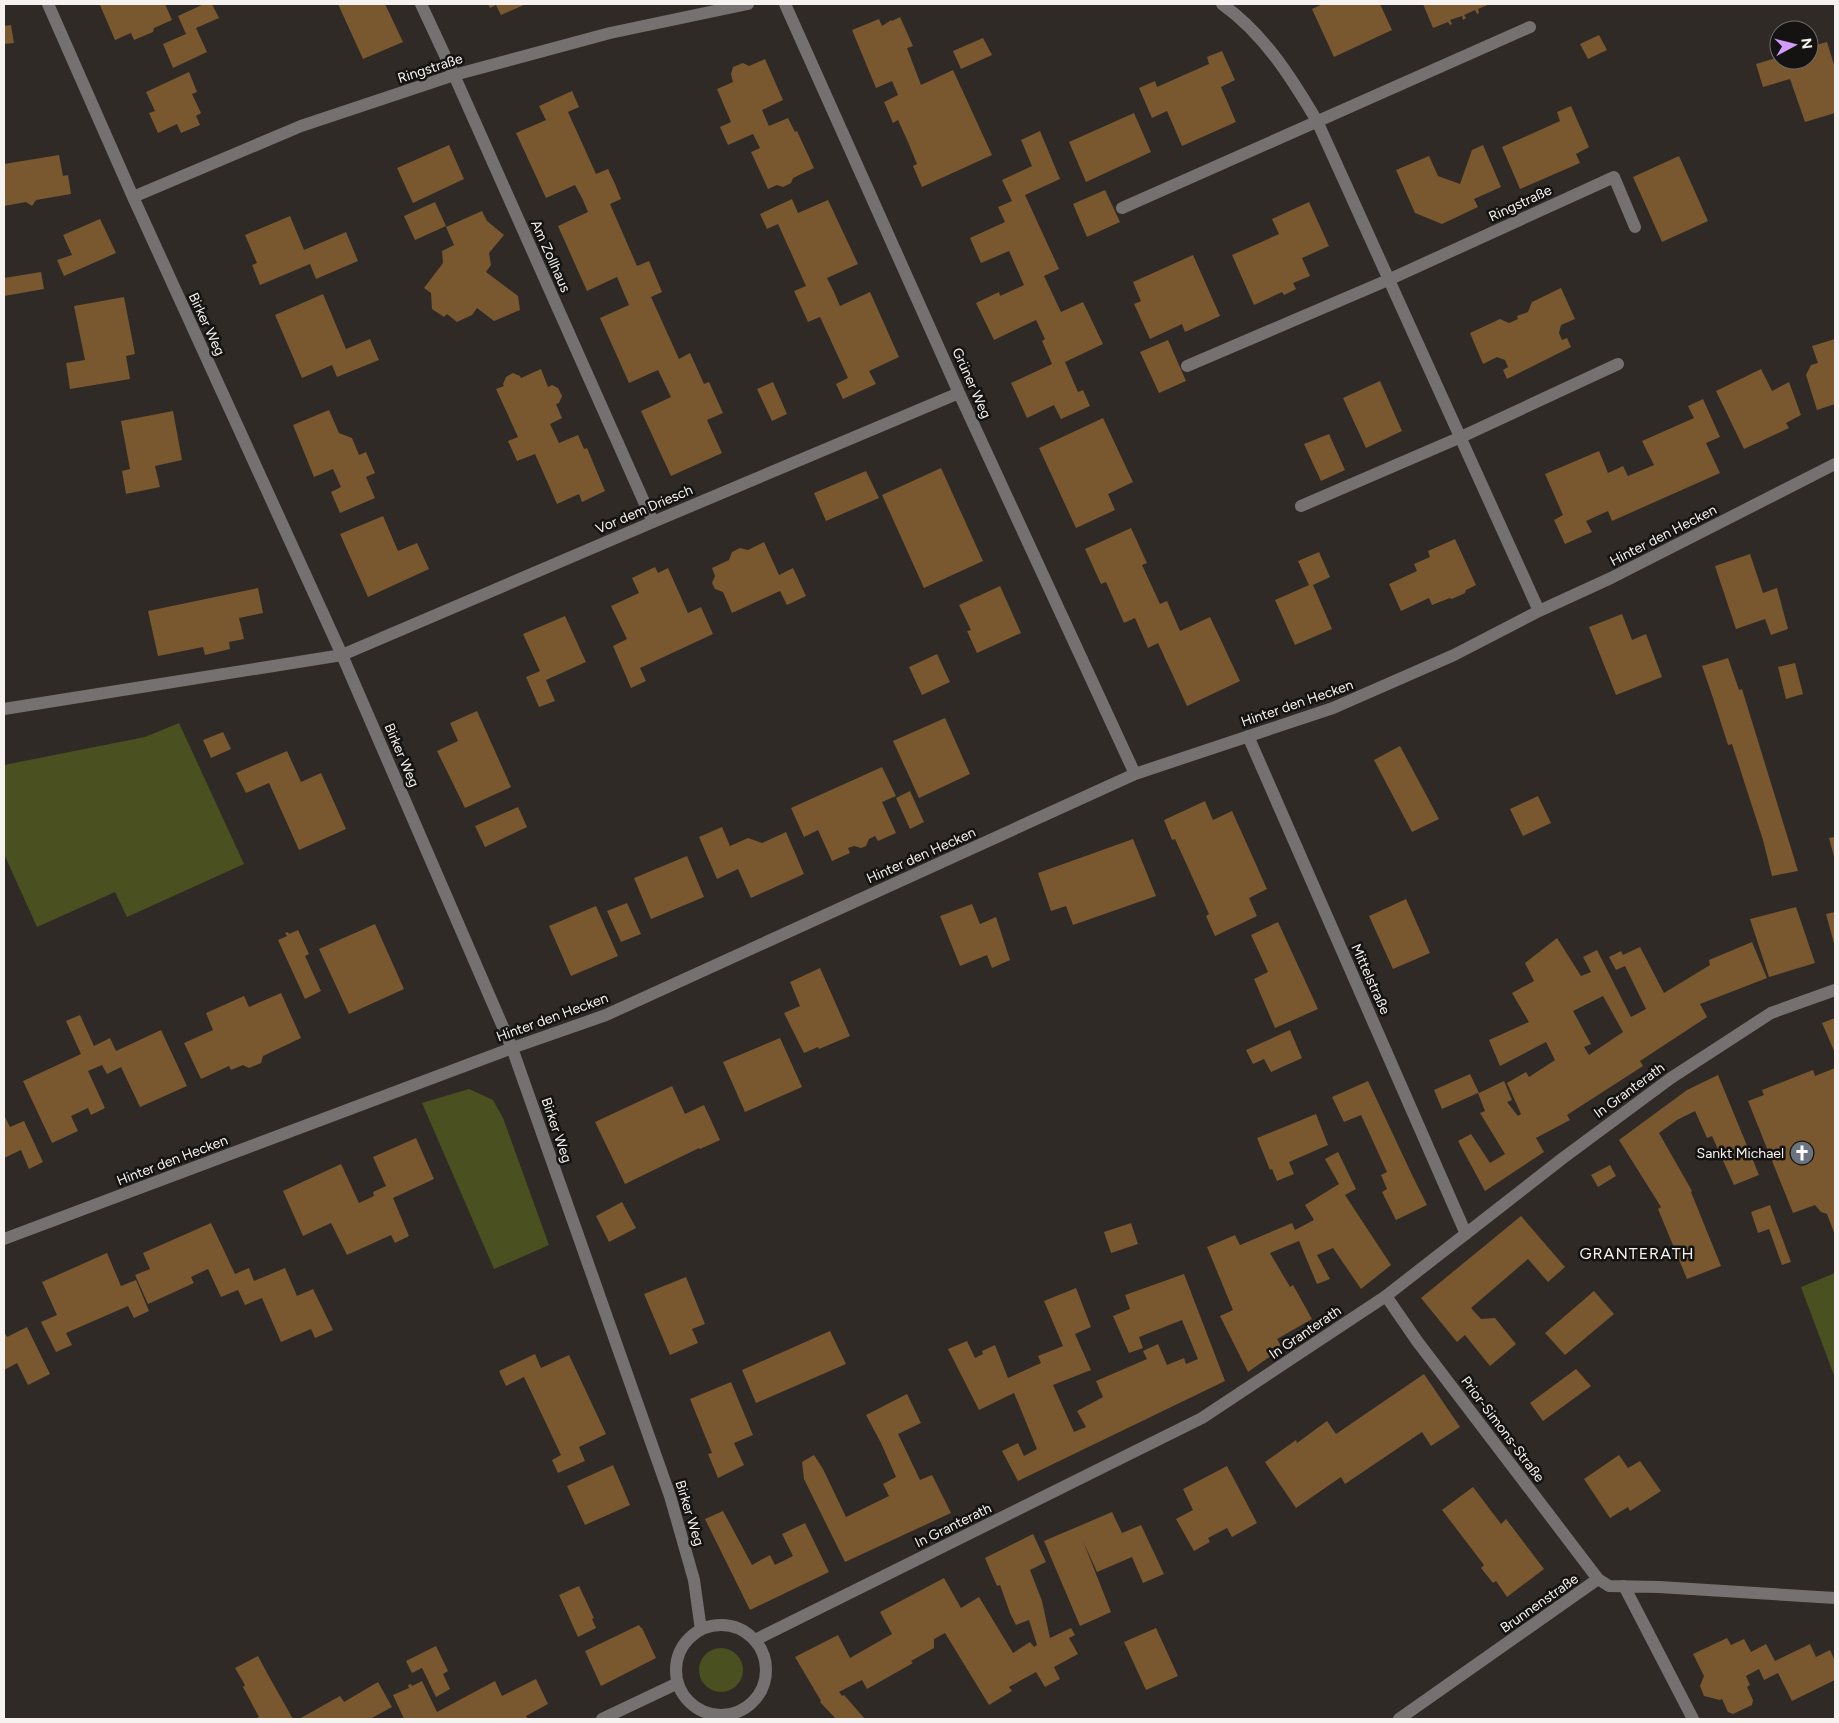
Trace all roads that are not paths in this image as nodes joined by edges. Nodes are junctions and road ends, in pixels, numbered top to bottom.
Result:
1 (48, 4) edge
2 (421, 4) edge
3 (748, 4) edge
4 (785, 4) edge
5 (1222, 4) edge
6 (1530, 27) dead end
7 (454, 75) junction
8 (1317, 121) junction
9 (133, 197) junction
10 (1122, 208) dead end
11 (1635, 227) dead end
12 (1388, 280) junction
13 (1618, 364) dead end
14 (1187, 366) dead end
15 (959, 393) junction
16 (1460, 437) junction
17 (1835, 464) edge
18 (1301, 506) dead end
19 (652, 522) junction
20 (1539, 610) junction
21 (342, 655) junction
22 (4, 709) edge
23 (1248, 736) junction
24 (1135, 774) junction
25 (1835, 990) edge
26 (512, 1048) junction
27 (1466, 1234) junction
28 (4, 1239) edge
29 (1386, 1296) junction
30 (1598, 1579) junction
31 (1624, 1586) junction
32 (1835, 1598) edge
33 (701, 1630) junction
34 (755, 1640) junction
35 (678, 1683) junction
36 (720, 1717) edge
37 (602, 1719) edge
38 (1398, 1719) edge
39 (1693, 1719) edge

1 - 9 street, Birker Weg
2 - 7 street, Am Zollhaus
3 - 7 street, Ringstraße
4 - 15 street, Grüner Weg
5 - 8 street
6 - 8 street
7 - 9 street, Ringstraße
7 - 19 street, Am Zollhaus
8 - 10 street
8 - 12 street
9 - 21 street, Birker Weg
11 - 12 street, Ringstraße
12 - 14 street, Ringstraße
12 - 16 street
13 - 16 street
15 - 19 street, Vor dem Driesch
15 - 24 street, Grüner Weg
16 - 18 street
16 - 20 street
17 - 20 street, Hinter den Hecken
19 - 21 street, Vor dem Driesch
20 - 23 street, Hinter den Hecken
21 - 22 street
21 - 26 street, Birker Weg
23 - 24 street, Hinter den Hecken
23 - 27 street, Mittelstraße
24 - 26 street, Hinter den Hecken
25 - 27 street, In Granterath
26 - 28 street, Hinter den Hecken
26 - 33 street, Birker Weg
27 - 29 street, In Granterath
29 - 30 street, Prior-Simons-Straße
29 - 34 street, In Granterath
30 - 31 street, Brunnenstraße
30 - 38 street, Brunnenstraße
31 - 32 street, Brunnenstraße
31 - 39 street
33 - 34 street
33 - 35 street
34 - 36 street
35 - 36 street
35 - 37 street

